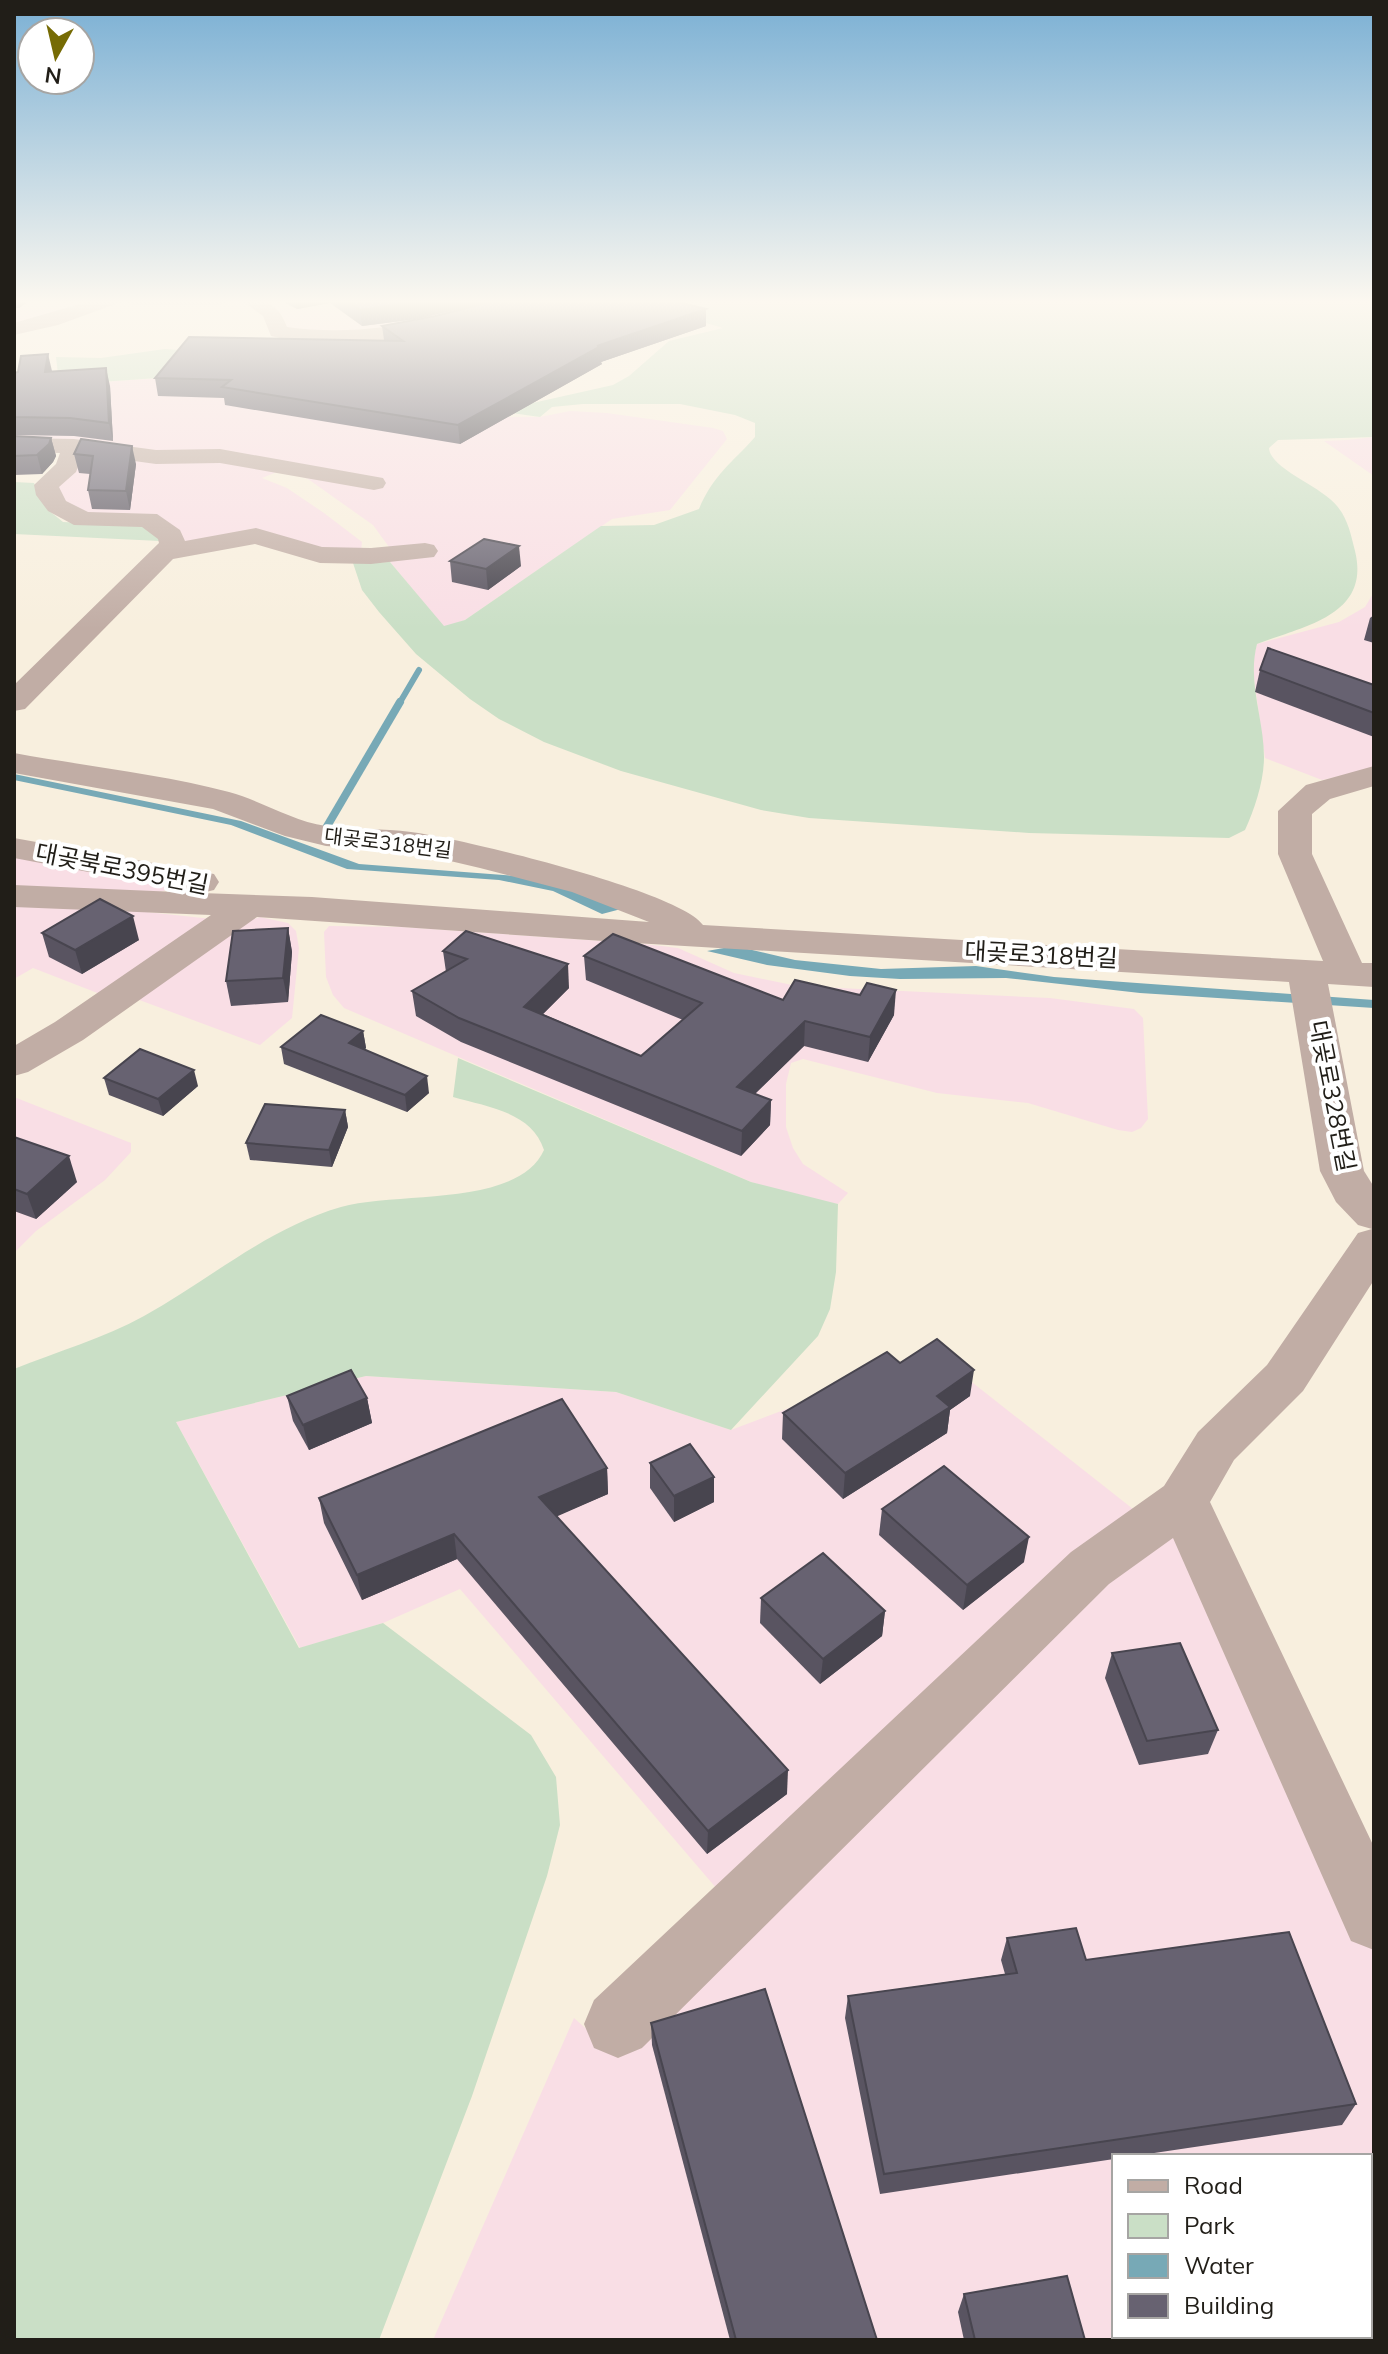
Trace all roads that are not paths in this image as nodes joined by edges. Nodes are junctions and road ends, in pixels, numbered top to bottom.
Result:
1 (14, 445) edge
2 (74, 446) junction
3 (374, 483) dead end
4 (425, 551) dead end
5 (165, 553) junction
6 (14, 702) edge
7 (14, 763) edge
8 (1374, 776) edge
9 (14, 848) edge
10 (14, 896) edge
11 (262, 906) junction
12 (708, 936) junction
13 (1361, 974) edge
14 (1310, 990) junction
15 (14, 1063) edge
16 (1374, 1214) edge
17 (1374, 1244) edge
18 (1183, 1501) junction
19 (1374, 1918) edge
20 (618, 2024) dead end

1 - 2 street
2 - 3 street
2 - 5 street
4 - 5 street
5 - 6 street
7 - 12 street, 대곶로318번길
8 - 13 street
9 - 11 street, 대곶북로395번길
10 - 11 street, 대곶로318번길
11 - 12 street, 대곶로318번길
11 - 15 street
12 - 14 street, 대곶로318번길
13 - 14 street, 대곶로318번길
14 - 16 street, 대곶로328번길
17 - 18 street
18 - 19 street
18 - 20 street

